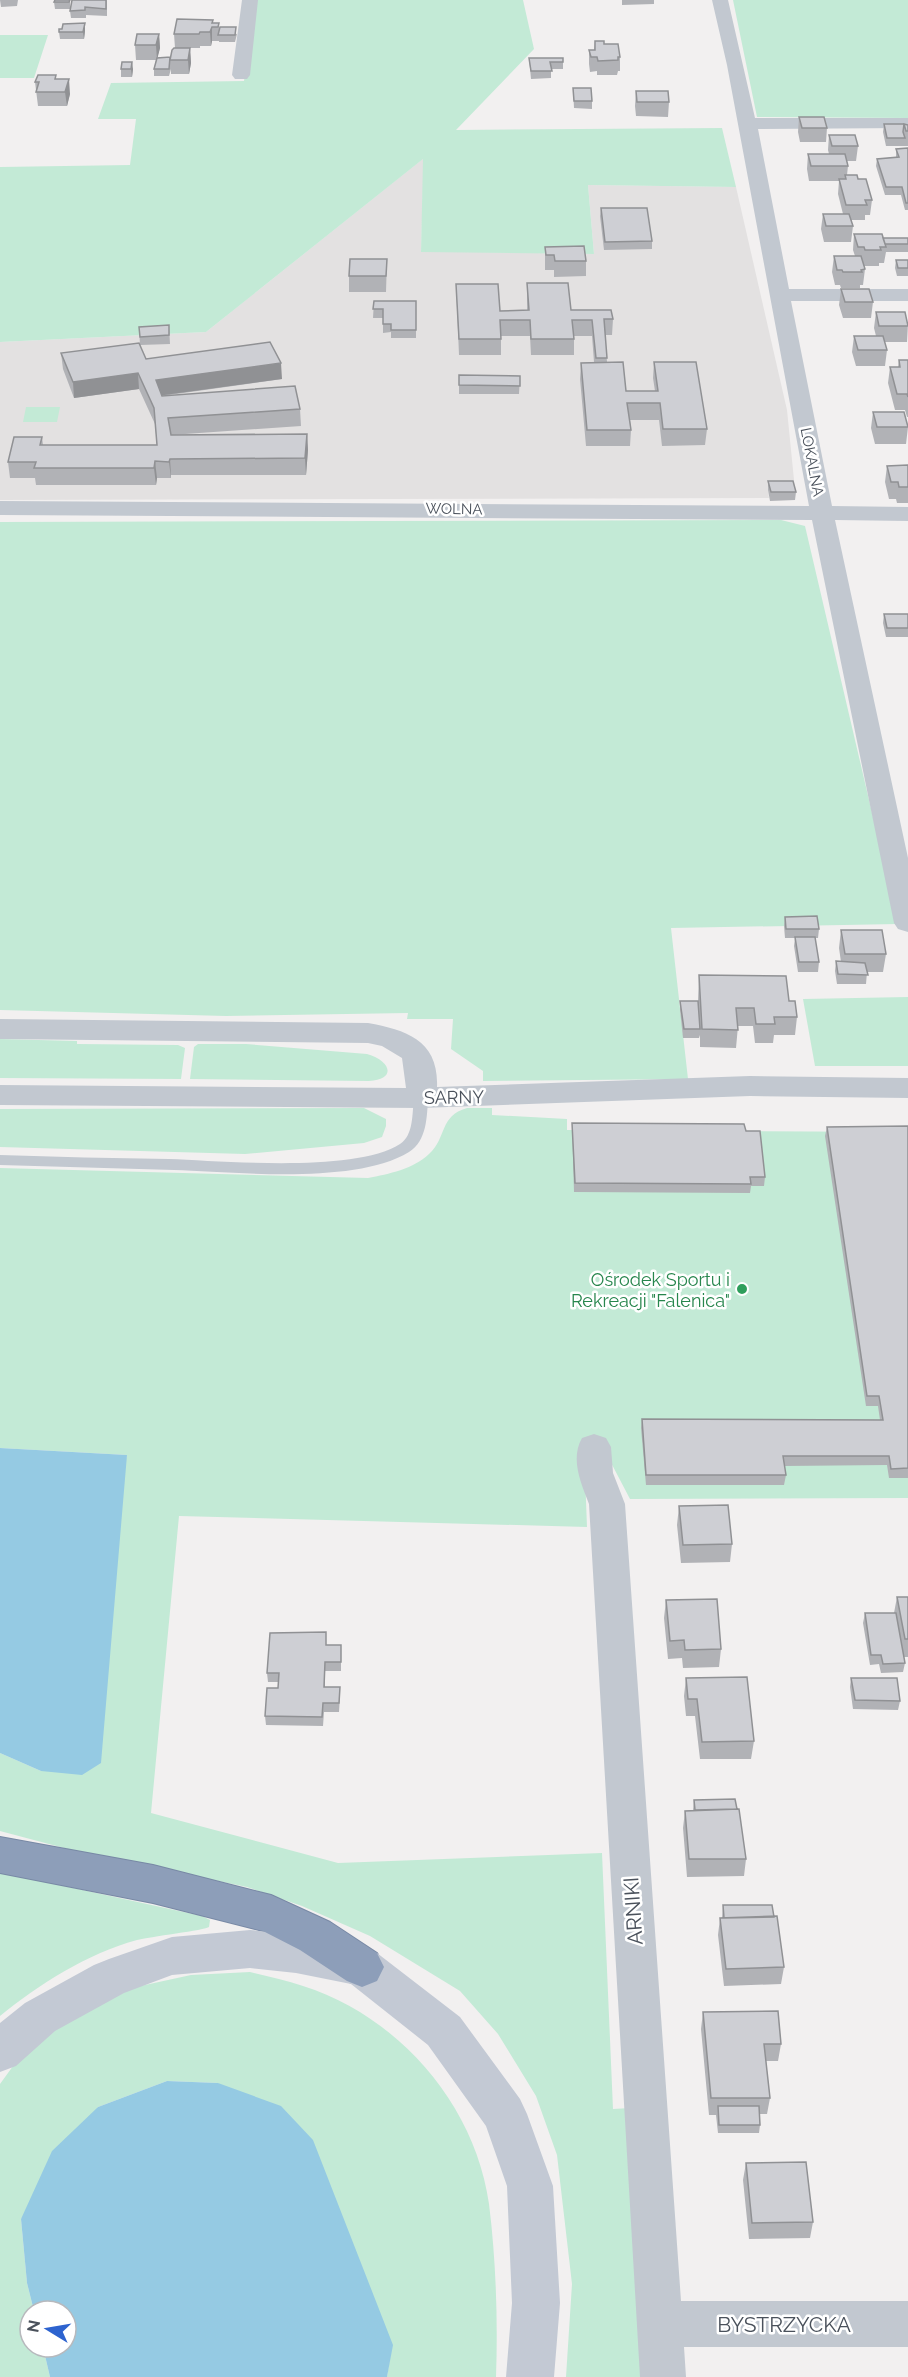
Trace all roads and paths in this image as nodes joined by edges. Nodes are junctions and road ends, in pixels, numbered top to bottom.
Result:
1 (250, 0) edge
2 (720, 0) edge
3 (241, 75) dead end
4 (908, 123) edge
5 (746, 124) junction
6 (781, 295) junction
7 (908, 295) edge
8 (0, 508) edge
9 (822, 514) junction
10 (908, 514) edge
11 (908, 923) edge
12 (0, 1029) edge
13 (908, 1088) edge
14 (0, 1095) edge
15 (420, 1098) junction
16 (0, 1160) edge
17 (594, 1447) dead end
18 (0, 1855) edge
19 (362, 1967) junction
20 (0, 2051) edge
21 (660, 2324) junction
22 (908, 2324) edge
23 (530, 2377) edge
24 (663, 2377) edge

1 - 3 street
2 - 5 street, LOKALNA
4 - 5 street
5 - 6 street, LOKALNA
6 - 7 street
6 - 9 street, LOKALNA
8 - 9 street, WOLNA
9 - 10 street, WOLNA
9 - 11 street, LOKALNA
12 - 15 street
13 - 15 street, SARNY
14 - 15 street, SARNY
15 - 16 lane
17 - 21 street, ARNIKI
18 - 19 highway
19 - 20 main road
19 - 23 main road
21 - 22 street, BYSTRZYCKA
21 - 24 street, ARNIKI

